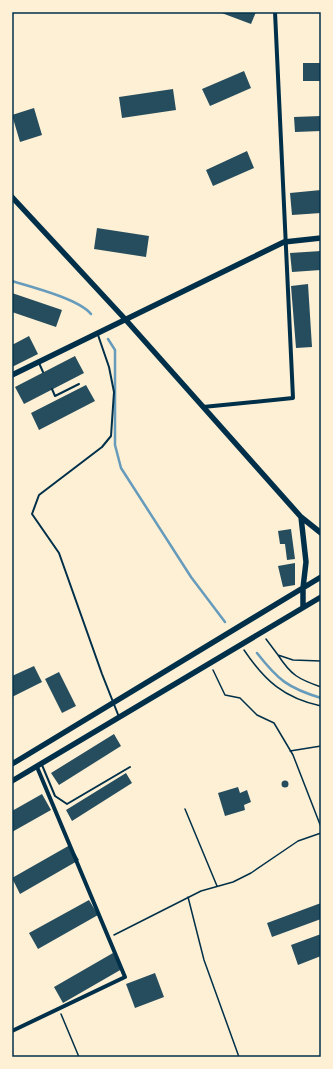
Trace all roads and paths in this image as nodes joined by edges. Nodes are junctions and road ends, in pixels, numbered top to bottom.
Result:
1 (275, 12) edge
2 (12, 197) edge
3 (321, 238) edge
4 (284, 242) junction
5 (125, 319) junction
6 (98, 333) junction
7 (39, 362) junction
8 (44, 372) dead end
9 (12, 375) edge
10 (79, 384) dead end
11 (52, 389) dead end
12 (203, 407) junction
13 (301, 517) junction
14 (321, 533) edge
15 (321, 577) edge
16 (303, 588) junction
17 (321, 597) edge
18 (303, 607) junction
19 (261, 632) junction
20 (240, 645) junction
21 (278, 655) junction
22 (321, 661) edge
23 (209, 663) junction
24 (321, 687) edge
25 (321, 706) edge
26 (119, 716) junction
27 (321, 746) edge
28 (290, 750) junction
29 (12, 764) edge
30 (39, 765) junction
31 (130, 767) dead end
32 (12, 781) edge
33 (185, 809) dead end
34 (321, 827) edge
35 (321, 833) edge
36 (217, 886) junction
37 (188, 897) junction
38 (109, 938) junction
39 (58, 1009) junction
40 (12, 1031) edge
41 (79, 1057) edge
42 (239, 1057) edge

1 - 4 street
2 - 5 main road
3 - 4 main road
4 - 5 main road
4 - 12 street
5 - 6 main road
5 - 12 main road
6 - 7 main road
6 - 26 lane
7 - 8 lane
7 - 9 main road
10 - 11 lane
12 - 13 main road
13 - 14 main road
13 - 16 main road
15 - 16 main road
16 - 18 main road
16 - 29 main road
17 - 18 main road
18 - 19 main road
19 - 20 main road
19 - 21 path
20 - 23 main road
20 - 25 path
21 - 22 path
21 - 24 path
23 - 26 main road
23 - 28 path
26 - 30 main road
27 - 28 path
28 - 34 path
30 - 31 lane
30 - 32 main road
30 - 38 street
33 - 36 path
35 - 36 path
36 - 37 path
37 - 38 path
37 - 42 path
38 - 39 street
39 - 40 street
39 - 41 path

